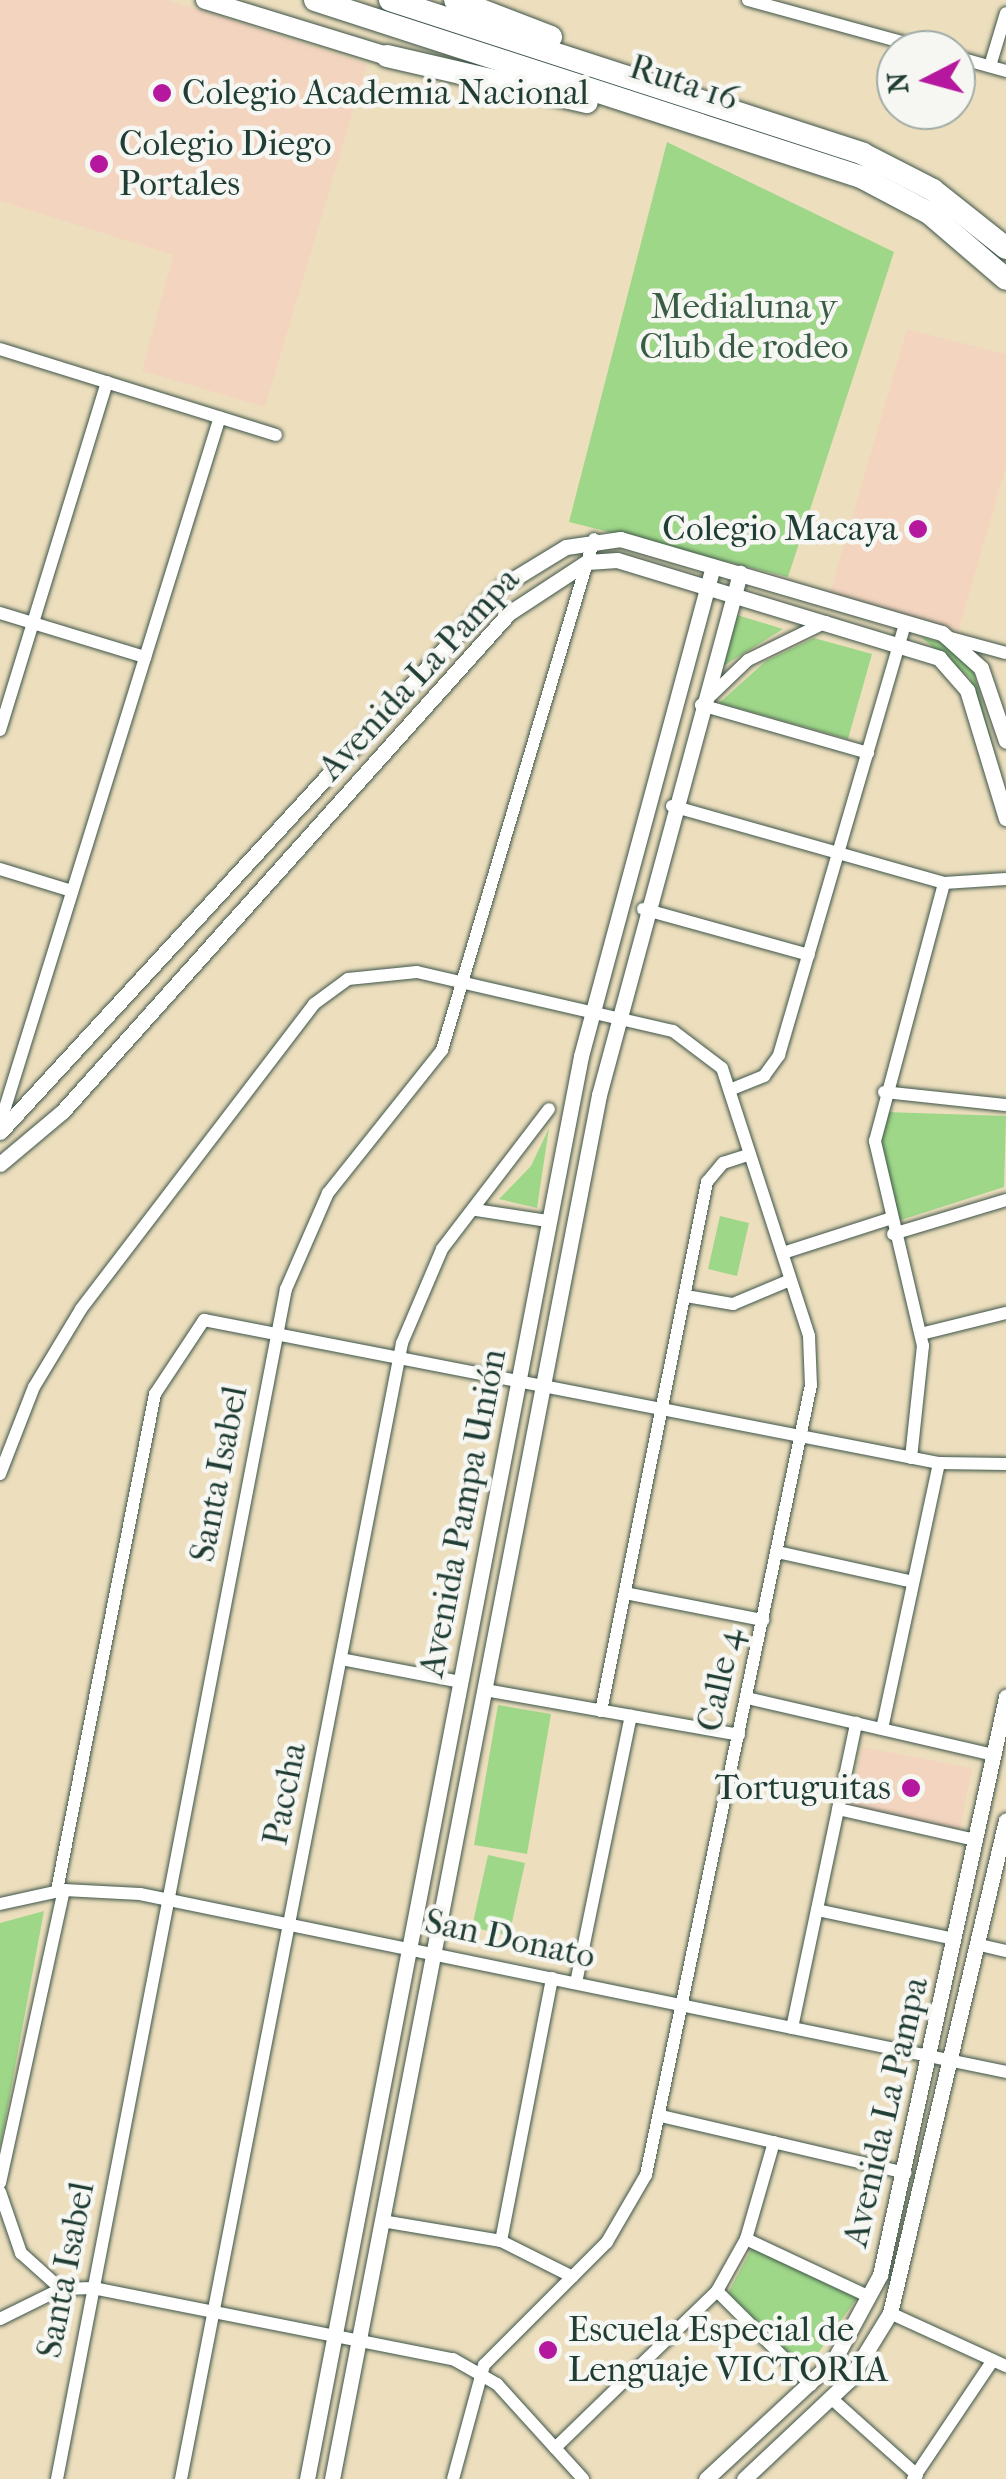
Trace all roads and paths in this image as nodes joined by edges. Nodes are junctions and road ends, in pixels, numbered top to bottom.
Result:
1 (205, 0) edge
2 (315, 0) edge
3 (390, 0) edge
4 (455, 0) edge
5 (748, 0) edge
6 (1006, 13) edge
7 (876, 35) edge
8 (386, 56) joint
9 (976, 62) edge
10 (990, 66) junction
11 (1006, 71) edge
12 (684, 120) junction
13 (807, 134) junction
14 (1006, 248) edge
15 (1006, 279) edge
16 (0, 349) edge
17 (107, 382) junction
18 (220, 417) junction
19 (276, 434) dead end
20 (594, 538) junction
21 (587, 562) junction
22 (713, 566) junction
23 (740, 573) junction
24 (708, 587) junction
25 (734, 594) junction
26 (0, 613) edge
27 (826, 622) junction
28 (906, 622) junction
29 (33, 623) junction
30 (950, 638) junction
31 (900, 644) junction
32 (1006, 653) edge
33 (145, 657) junction
34 (702, 705) junction
35 (0, 730) edge
36 (1006, 741) edge
37 (868, 754) junction
38 (672, 806) junction
39 (1006, 818) edge
40 (839, 852) junction
41 (0, 869) edge
42 (1006, 880) edge
43 (944, 883) junction
44 (72, 891) junction
45 (643, 909) junction
46 (809, 955) junction
47 (464, 982) junction
48 (592, 1012) junction
49 (616, 1018) junction
50 (732, 1088) junction
51 (884, 1092) junction
52 (1006, 1105) edge
53 (549, 1109) dead end
54 (0, 1124) edge
55 (0, 1132) edge
56 (750, 1154) junction
57 (0, 1164) edge
58 (1006, 1200) edge
59 (476, 1210) junction
60 (889, 1219) junction
61 (548, 1221) junction
62 (894, 1234) junction
63 (783, 1252) junction
64 (790, 1280) junction
65 (686, 1296) junction
66 (1006, 1312) edge
67 (921, 1334) junction
68 (275, 1341) junction
69 (398, 1364) junction
70 (518, 1386) junction
71 (544, 1390) junction
72 (661, 1412) junction
73 (800, 1437) junction
74 (911, 1458) junction
75 (939, 1463) junction
76 (1006, 1464) edge
77 (0, 1474) edge
78 (777, 1552) junction
79 (913, 1582) junction
80 (625, 1593) junction
81 (763, 1620) junction
82 (341, 1658) junction
83 (461, 1682) junction
84 (486, 1690) junction
85 (1006, 1696) edge
86 (746, 1698) junction
87 (602, 1711) junction
88 (631, 1716) junction
89 (856, 1723) junction
90 (882, 1729) junction
91 (739, 1735) junction
92 (994, 1755) junction
93 (838, 1809) junction
94 (1006, 1820) edge
95 (976, 1840) junction
96 (1004, 1844) edge
97 (60, 1890) junction
98 (168, 1899) junction
99 (0, 1904) edge
100 (817, 1910) junction
101 (290, 1924) junction
102 (955, 1939) junction
103 (980, 1946) junction
104 (410, 1949) junction
105 (1006, 1951) edge
106 (434, 1954) junction
107 (552, 1978) junction
108 (576, 1983) junction
109 (684, 2005) junction
110 (792, 2028) junction
111 (931, 2056) junction
112 (956, 2062) junction
113 (1006, 2072) edge
114 (661, 2116) junction
115 (774, 2142) junction
116 (905, 2172) junction
117 (0, 2183) edge
118 (0, 2192) edge
119 (382, 2221) junction
120 (746, 2239) junction
121 (501, 2241) junction
122 (573, 2277) junction
123 (93, 2288) junction
124 (62, 2289) junction
125 (717, 2292) junction
126 (870, 2297) junction
127 (216, 2312) junction
128 (890, 2313) junction
129 (0, 2319) edge
130 (335, 2335) junction
131 (360, 2340) junction
132 (999, 2362) edge
133 (480, 2372) junction
134 (810, 2385) junction
135 (832, 2398) junction
136 (556, 2448) junction
137 (915, 2477) edge
138 (56, 2479) edge
139 (181, 2479) edge
140 (307, 2479) edge
141 (332, 2479) edge
142 (453, 2479) edge
143 (583, 2479) edge
144 (706, 2479) edge
145 (744, 2479) edge

1 - 8 main road
2 - 12 highway, Ruta 16
3 - 13 highway, Ruta 16
4 - 13 highway
5 - 7 street
6 - 10 street
8 - 12 highway
9 - 10 street
10 - 11 street
12 - 15 highway, Ruta 16
13 - 14 highway, Ruta 16
16 - 17 street
17 - 18 street
17 - 29 street
18 - 19 street
18 - 33 street
20 - 21 street, Santa Isabel
20 - 22 street
20 - 55 street, Avenida La Pampa
21 - 24 street
21 - 47 street, Santa Isabel
21 - 57 street, Avenida La Pampa
22 - 23 street
22 - 24 street, Avenida Pampa Unión
23 - 25 street, Avenida Pampa Unión
23 - 28 street
24 - 25 street
24 - 48 street, Avenida Pampa Unión
25 - 27 street
25 - 34 street, Avenida Pampa Unión
26 - 29 street
27 - 31 street
27 - 34 street
28 - 30 street
28 - 31 street
29 - 33 street
29 - 35 street
30 - 32 street
30 - 36 street
31 - 37 street
31 - 39 street
33 - 44 street
34 - 37 street
34 - 38 street, Avenida Pampa Unión
37 - 40 street
38 - 40 street
38 - 45 street, Avenida Pampa Unión
40 - 43 street
40 - 46 street
41 - 44 street
42 - 43 street
43 - 51 street
44 - 54 street
45 - 46 street
45 - 49 street, Avenida Pampa Unión
46 - 50 street
47 - 48 street, Calle 4
47 - 68 street, Santa Isabel
47 - 77 street, Calle 4
48 - 49 street, Calle 4
48 - 61 street, Avenida Pampa Unión
49 - 50 street, Calle 4
49 - 71 street, Avenida Pampa Unión
50 - 56 street, Calle 4
51 - 52 street
51 - 60 street
53 - 59 street, Paccha
56 - 63 street, Calle 4
56 - 65 street
58 - 62 street
59 - 61 street
59 - 69 street, Paccha
60 - 62 street
60 - 63 street
61 - 70 street, Avenida Pampa Unión
62 - 67 street
63 - 64 street, Calle 4
64 - 65 street
64 - 73 street, Calle 4
65 - 72 street
66 - 67 street
67 - 74 street
68 - 69 street
68 - 97 street
68 - 98 street, Santa Isabel
69 - 70 street
69 - 82 street, Paccha
70 - 71 street
70 - 83 street, Avenida Pampa Unión
71 - 72 street
71 - 84 street, Avenida Pampa Unión
72 - 73 street
72 - 80 street
73 - 74 street
73 - 78 street, Calle 4
74 - 75 street
75 - 76 street
75 - 79 street
78 - 79 street
78 - 81 street, Calle 4
79 - 90 street
80 - 81 street
80 - 87 street
81 - 86 street, Calle 4
82 - 83 street
82 - 101 street, Paccha
83 - 104 street, Avenida Pampa Unión
84 - 87 street
84 - 106 street, Avenida Pampa Unión
85 - 92 street, Avenida La Pampa
86 - 89 street
86 - 91 street, Calle 4
87 - 88 street
88 - 91 street
88 - 108 street
89 - 90 street
89 - 93 street
90 - 92 street
91 - 109 street, Calle 4
92 - 95 street, Avenida La Pampa
93 - 95 street
93 - 100 street
94 - 96 street, Avenida La Pampa
95 - 102 street, Avenida La Pampa
96 - 103 street, Avenida La Pampa
97 - 98 street, San Donato
97 - 99 street, San Donato
97 - 117 street
98 - 101 street, San Donato
98 - 123 street, Santa Isabel
100 - 102 street
100 - 110 street
101 - 104 street, San Donato
101 - 127 street, Paccha
102 - 111 street, Avenida La Pampa
103 - 105 street
103 - 112 street, Avenida La Pampa
104 - 106 street, San Donato
104 - 130 street, Avenida Pampa Unión
106 - 107 street, San Donato
106 - 119 street, Avenida Pampa Unión
107 - 108 street, San Donato
107 - 121 street
108 - 109 street, San Donato
109 - 110 street, San Donato
109 - 114 street, Calle 4
110 - 111 street, San Donato
111 - 112 street, San Donato
111 - 116 street, Avenida La Pampa
112 - 113 street, San Donato
112 - 128 street, Avenida La Pampa
114 - 115 street
114 - 122 street, Calle 4
115 - 116 street
115 - 120 street
116 - 126 street, Avenida La Pampa
118 - 124 street
119 - 121 street
119 - 131 street, Avenida Pampa Unión
120 - 125 street
120 - 126 street
121 - 122 street
122 - 133 street, Calle 4
123 - 124 street
123 - 127 street
123 - 138 street, Santa Isabel
124 - 129 street
125 - 134 street
125 - 136 street
126 - 134 street, Avenida La Pampa
127 - 130 street
127 - 139 street, Paccha
128 - 132 street
128 - 135 street, Avenida La Pampa
130 - 131 street
130 - 140 street, Avenida Pampa Unión
131 - 133 street
131 - 141 street, Avenida Pampa Unión
132 - 137 street
133 - 136 street
133 - 142 street
134 - 144 street, Avenida La Pampa
135 - 137 street
135 - 145 street, Avenida La Pampa
136 - 143 street

